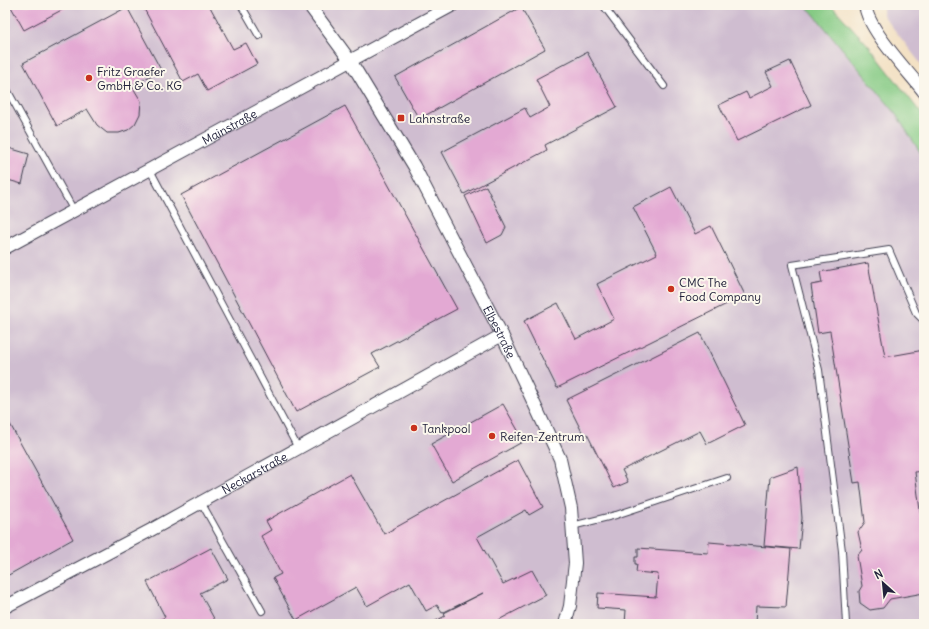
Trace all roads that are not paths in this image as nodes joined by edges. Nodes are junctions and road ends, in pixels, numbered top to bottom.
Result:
1 (241, 5) edge
2 (309, 5) edge
3 (453, 5) edge
4 (603, 5) edge
5 (865, 5) edge
6 (260, 36) dead end
7 (351, 62) junction
8 (5, 86) edge
9 (664, 86) dead end
10 (924, 92) edge
11 (150, 170) junction
12 (74, 211) junction
13 (5, 248) edge
14 (924, 321) edge
15 (502, 335) junction
16 (298, 448) junction
17 (727, 478) dead end
18 (201, 502) junction
19 (572, 526) junction
20 (5, 608) edge
21 (262, 611) dead end
22 (565, 624) edge
23 (846, 624) edge

1 - 6 lane
2 - 7 street
3 - 7 street, Mainstraße
4 - 9 lane
5 - 10 street
7 - 11 street, Mainstraße
7 - 15 street, Elbestraße
8 - 12 lane
11 - 12 street, Mainstraße
11 - 16 lane
12 - 13 street, Mainstraße
14 - 23 lane
15 - 16 street, Neckarstraße
15 - 19 street, Elbestraße
16 - 18 street, Neckarstraße
17 - 19 lane
18 - 20 street, Neckarstraße
18 - 21 lane
19 - 22 street, Elbestraße

